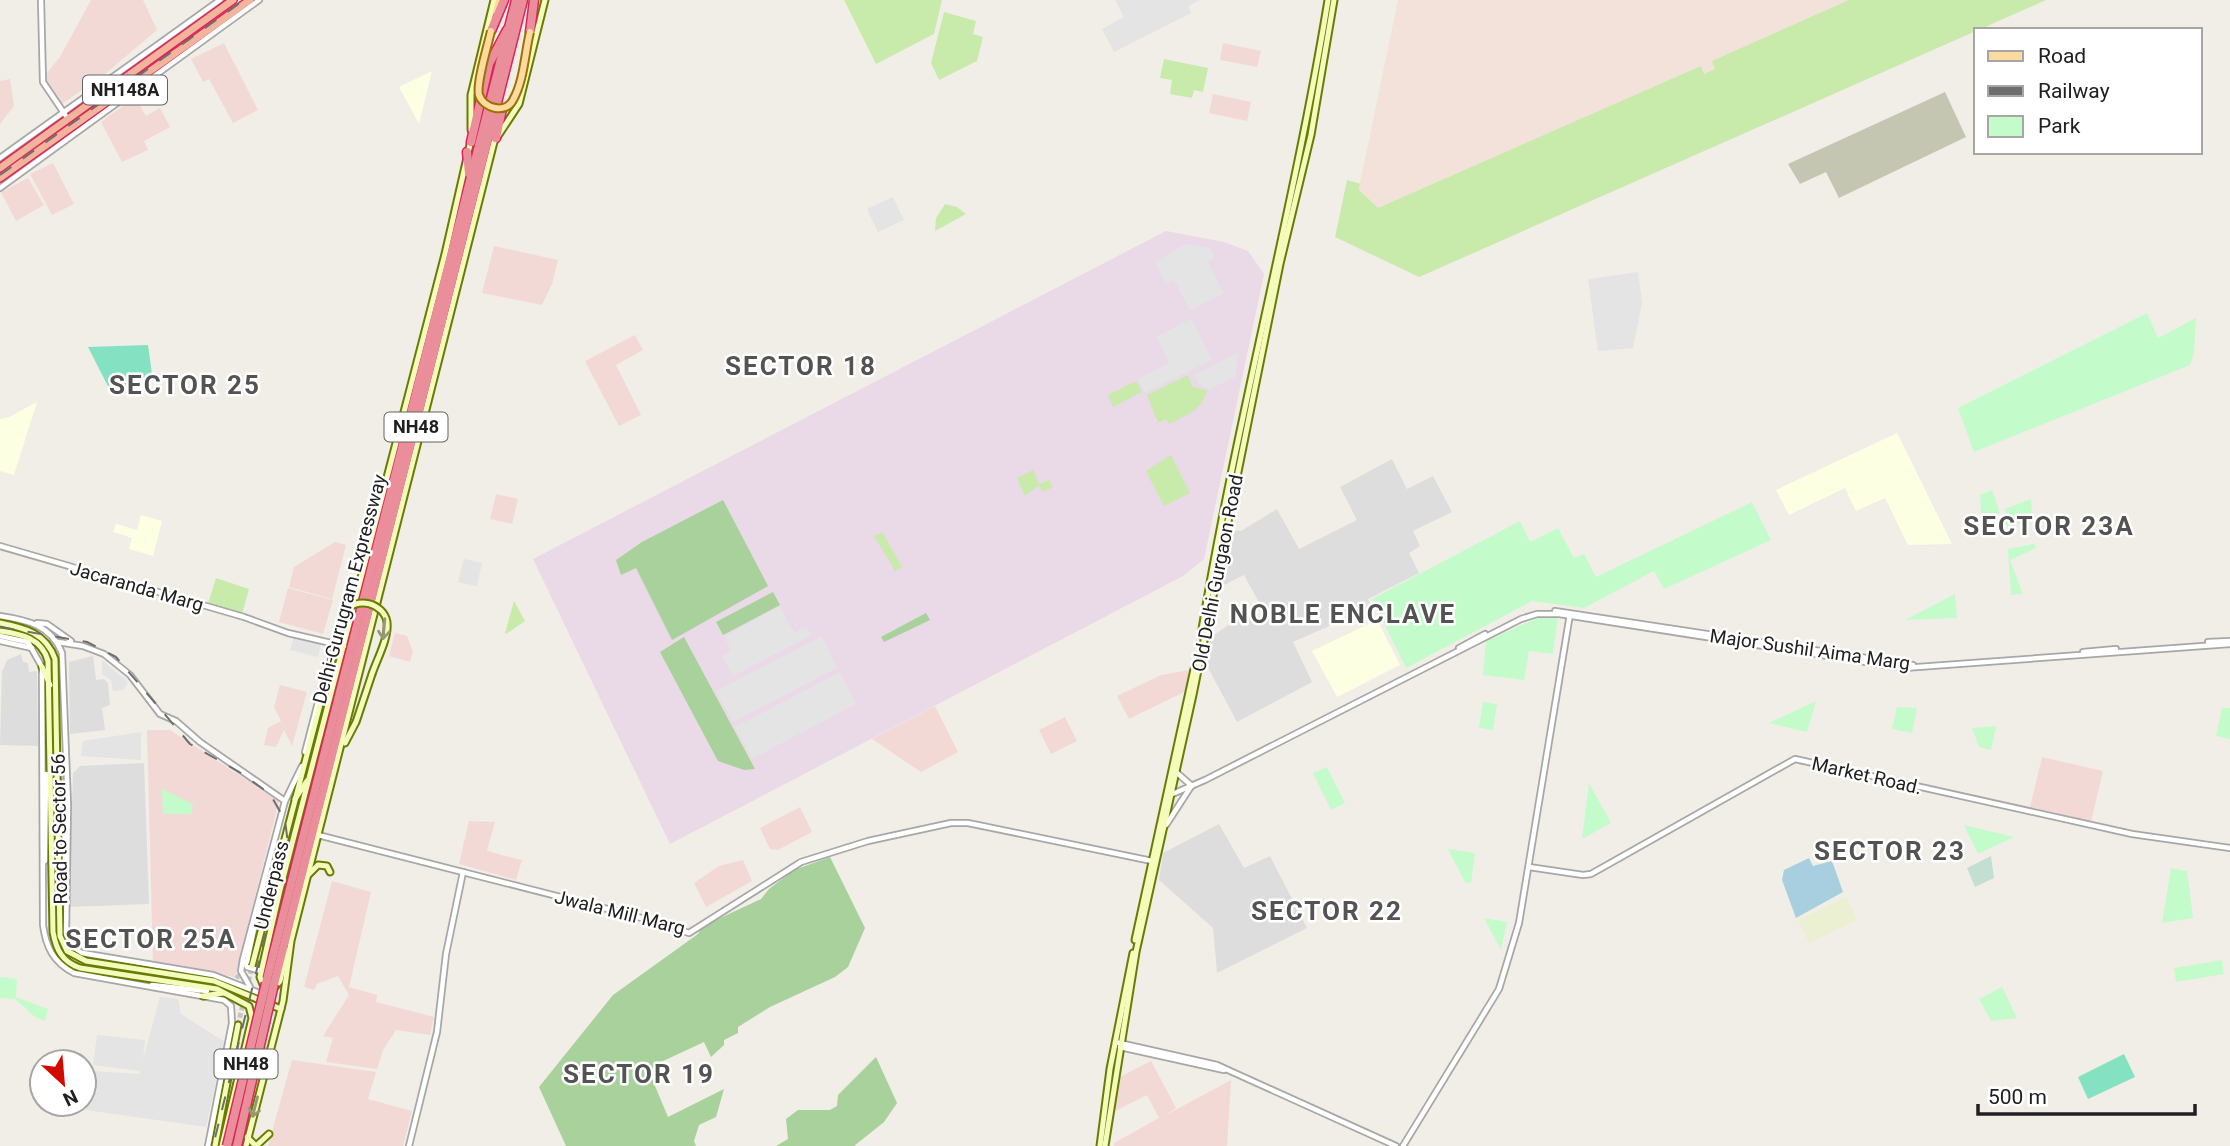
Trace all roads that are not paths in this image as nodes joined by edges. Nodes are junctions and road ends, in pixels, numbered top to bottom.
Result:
1 (41, 0) edge
2 (220, 0) edge
3 (233, 0) edge
4 (500, 0) edge
5 (516, 0) edge
6 (523, 0) edge
7 (536, 0) edge
8 (545, 0) edge
9 (1328, 0) edge
10 (1334, 0) edge
11 (254, 1) edge
12 (510, 24) junction
13 (491, 31) joint
14 (530, 32) joint
15 (142, 62) junction
16 (505, 75) junction
17 (132, 89) junction
18 (66, 116) junction
19 (495, 140) junction
20 (471, 142) junction
21 (467, 152) junction
22 (24, 156) junction
23 (0, 158) edge
24 (483, 160) junction
25 (1, 179) edge
26 (470, 183) junction
27 (0, 546) edge
28 (1213, 579) junction
29 (1570, 615) junction
30 (0, 616) edge
31 (0, 623) edge
32 (36, 623) junction
33 (0, 631) edge
34 (0, 638) edge
35 (58, 642) junction
36 (2230, 642) edge
37 (334, 643) junction
38 (76, 644) junction
39 (344, 646) junction
40 (360, 650) junction
41 (42, 667) junction
42 (360, 673) junction
43 (50, 685) junction
44 (337, 697) junction
45 (329, 704) junction
46 (340, 750) junction
47 (305, 752) junction
48 (302, 766) junction
49 (1175, 771) junction
50 (312, 772) junction
51 (46, 774) dead end
52 (64, 785) tunnel mouth
53 (1191, 787) junction
54 (1168, 795) junction
55 (285, 801) junction
56 (292, 804) junction
57 (1163, 829) junction
58 (318, 835) junction
59 (2230, 848) edge
60 (1152, 861) junction
61 (43, 865) junction
62 (1529, 867) junction
63 (330, 872) dead end
64 (463, 872) junction
65 (307, 877) junction
66 (65, 881) junction
67 (291, 941) junction
68 (247, 962) junction
69 (67, 966) junction
70 (261, 971) junction
71 (270, 983) junction
72 (253, 990) junction
73 (226, 992) junction
74 (205, 994) junction
75 (267, 996) junction
76 (262, 1003) junction
77 (282, 1006) junction
78 (238, 1025) tunnel mouth
79 (1118, 1044) junction
80 (268, 1059) junction
81 (242, 1060) junction
82 (269, 1134) dead end
83 (247, 1137) junction
84 (208, 1146) edge
85 (215, 1146) edge
86 (224, 1146) edge
87 (237, 1146) edge
88 (246, 1146) edge
89 (409, 1146) edge
90 (1102, 1146) edge
91 (1396, 1146) edge
92 (1403, 1146) edge

1 - 18 street
2 - 15 street
3 - 15 highway, NH148A
4 - 13 highway
4 - 20 main road
5 - 12 highway, Delhi-Gurugram Expressway / NH48
6 - 16 highway, Delhi-Gurugram Expressway / NH48
7 - 14 highway
8 - 19 main road
9 - 28 main road, Old Delhi Gurgaon Road
10 - 28 main road, Old Delhi Gurgaon Road
11 - 17 highway, NH148A
12 - 20 highway
12 - 26 highway, Delhi-Gurugram Expressway / NH48
13 - 14 main road, bridge
15 - 18 highway, NH148A
16 - 19 highway
16 - 24 highway, Delhi-Gurugram Expressway / NH48
17 - 22 highway, NH148A
17 - 25 street
18 - 22 highway, NH148A
18 - 23 street
19 - 24 highway
19 - 42 main road
20 - 21 main road
21 - 26 highway
21 - 39 main road
22 - 25 highway, NH148A
24 - 40 highway, Delhi-Gurugram Expressway / NH48
26 - 44 highway, Delhi-Gurugram Expressway / NH48
27 - 37 street, Jacaranda Marg
28 - 49 main road, Old Delhi Gurgaon Road
28 - 54 main road, Old Delhi Gurgaon Road
29 - 36 street, Major Sushil Aima Marg
29 - 53 street, Major Sushil Aima Marg
29 - 62 street
30 - 32 street
31 - 76 main road, Road to Sector 56
32 - 35 street
32 - 38 street
33 - 43 main road
34 - 41 street
35 - 38 street
35 - 66 street
37 - 39 street, Jacaranda Marg
37 - 47 street
38 - 55 street
39 - 45 main road
40 - 42 highway
40 - 71 highway, Delhi-Gurugram Expressway / NH48
41 - 43 main road
41 - 61 street
42 - 46 main road
43 - 69 main road
44 - 45 highway
44 - 71 highway, Delhi-Gurugram Expressway / NH48
45 - 50 main road
47 -> 46 main road, Underpass, bridge
46 - 58 main road
47 - 48 main road, Underpass
48 - 55 street
48 - 56 main road, Underpass
49 - 53 street
49 - 54 main road, Old Delhi Gurgaon Road
50 - 56 main road
50 - 70 main road
51 - 61 street
52 - 66 street
53 - 54 street, Major Sushil Aima Marg
53 - 57 street
54 - 57 main road, Old Delhi Gurgaon Road
54 - 60 main road, Old Delhi Gurgaon Road
55 - 68 street
56 - 68 main road, Underpass
57 - 79 main road, Old Delhi Gurgaon Road
58 - 64 street, Jwala Mill Marg
58 - 65 main road
59 - 62 street, Market Road.
60 - 64 street, Jwala Mill Marg
60 - 79 main road, Old Delhi Gurgaon Road
61 - 69 street
62 - 92 street
63 - 65 main road
64 - 89 street
65 - 67 main road
66 - 72 street
67 - 70 main road
67 - 77 main road
68 - 70 street
68 - 72 street
69 - 73 main road
69 - 74 street
71 - 86 highway, Delhi-Gurugram Expressway / NH48, bridge
71 - 87 highway, Delhi-Gurugram Expressway / NH48, bridge
72 - 75 street
73 - 74 main road
73 - 81 main road
74 - 84 street
75 - 76 main road
75 - 77 street
76 - 77 main road, Road to Sector 56
77 - 80 main road
78 - 85 main road
79 - 90 main road, Old Delhi Gurgaon Road
79 - 91 street
80 - 81 main road
80 -> 83 main road
81 - 86 main road
82 - 83 main road
83 - 88 main road

